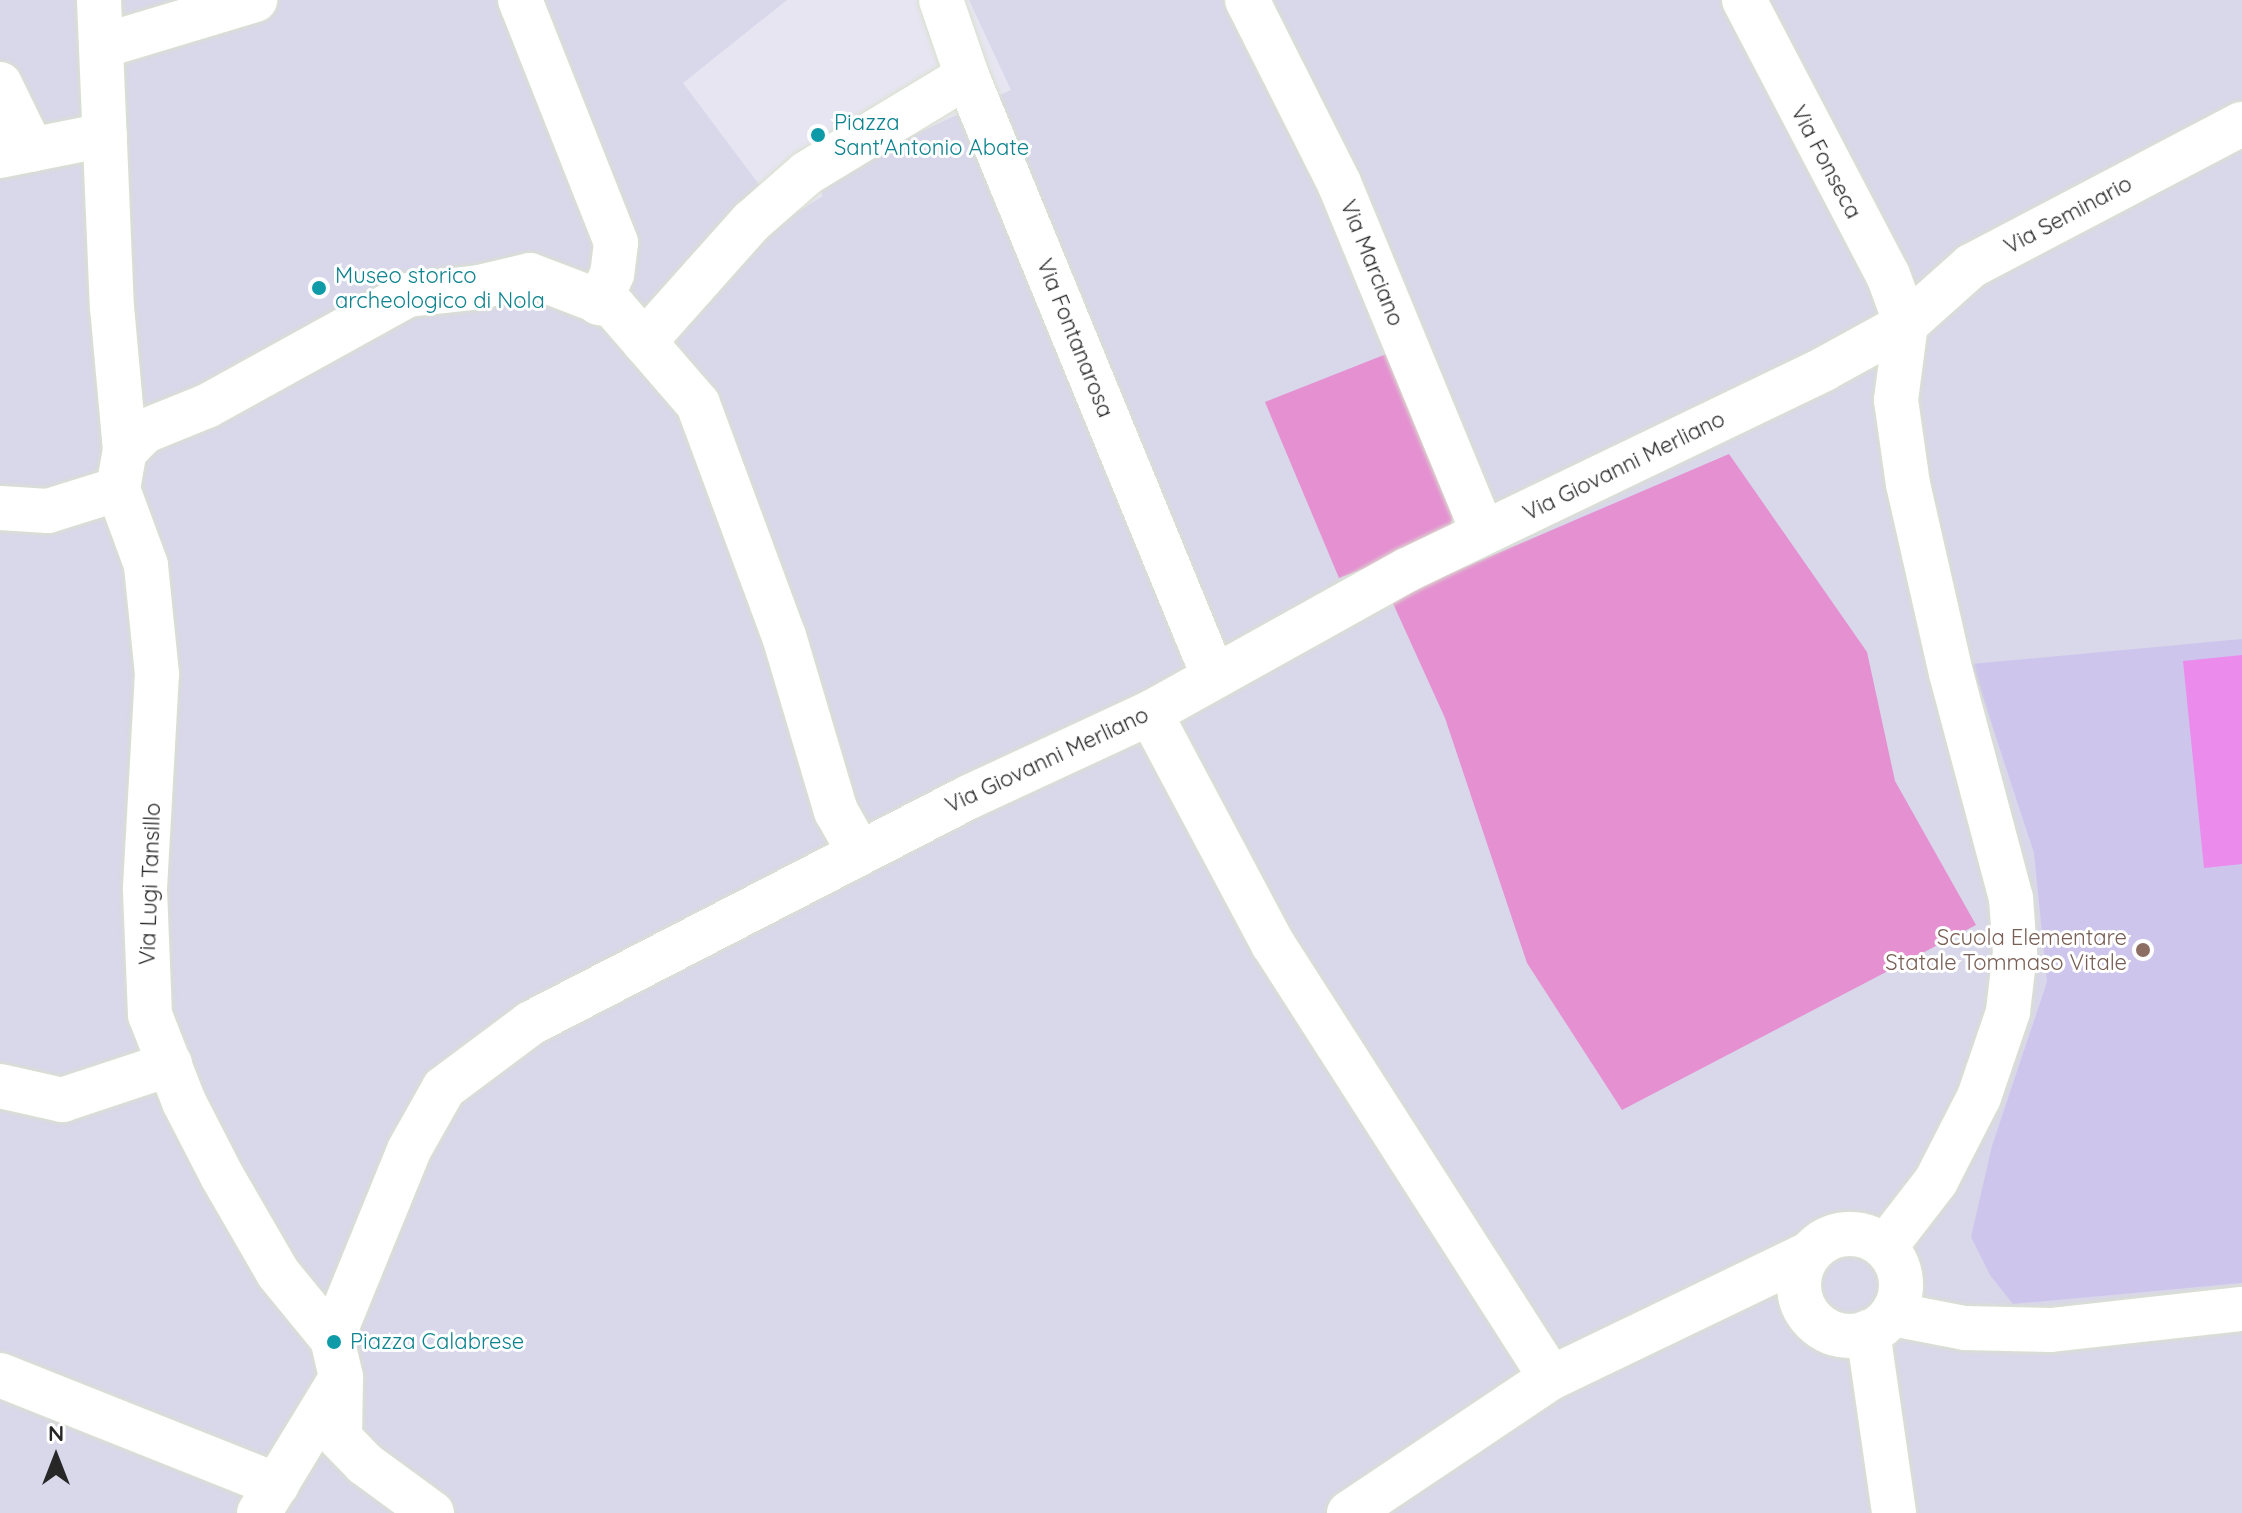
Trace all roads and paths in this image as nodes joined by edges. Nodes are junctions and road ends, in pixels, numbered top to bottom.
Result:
1 (99, 0) edge
2 (255, 0) edge
3 (520, 0) edge
4 (941, 0) edge
5 (1247, 0) edge
6 (1744, 0) edge
7 (102, 46) junction
8 (967, 76) junction
9 (0, 84) edge
10 (2242, 124) edge
11 (105, 135) junction
12 (16, 153) edge
13 (599, 303) junction
14 (1906, 324) junction
15 (644, 342) junction
16 (121, 470) junction
17 (0, 508) edge
18 (1483, 533) junction
19 (1213, 675) junction
20 (1150, 713) junction
21 (859, 852) junction
22 (170, 1064) junction
23 (0, 1086) edge
24 (1885, 1247) junction
25 (1809, 1254) junction
26 (2242, 1309) edge
27 (1880, 1323) junction
28 (336, 1358) junction
29 (0, 1375) edge
30 (1551, 1378) junction
31 (268, 1499) edge
32 (432, 1513) edge
33 (1349, 1513) edge
34 (1894, 1513) edge

1 - 7 street, Via Lugi Tansillo
2 - 7 street
3 - 13 street
4 - 8 street, Via Fontanarosa
5 - 18 street, Via Marciano
6 - 14 street, Via Fonseca
7 - 11 street, Via Lugi Tansillo
8 - 15 street
8 - 19 street, Via Fontanarosa
9 - 12 street
10 - 14 street, Via Seminario
11 - 12 street
11 - 16 street, Via Lugi Tansillo
13 - 15 street
13 - 16 street
14 - 18 street, Via Giovanni Merliano
14 - 24 street
15 - 21 street
16 - 17 street
16 - 22 street, Via Lugi Tansillo
18 - 19 street, Via Giovanni Merliano
19 - 20 street, Via Giovanni Merliano
20 - 21 street, Via Giovanni Merliano
20 - 30 street
21 - 28 street, Via Giovanni Merliano
22 - 23 street
22 - 28 street, Via Lugi Tansillo
24 - 25 street
24 - 27 street
25 - 27 street
25 - 30 street
26 - 27 street
27 - 34 street
28 - 31 street
28 - 32 street
29 - 31 street
30 - 33 street

